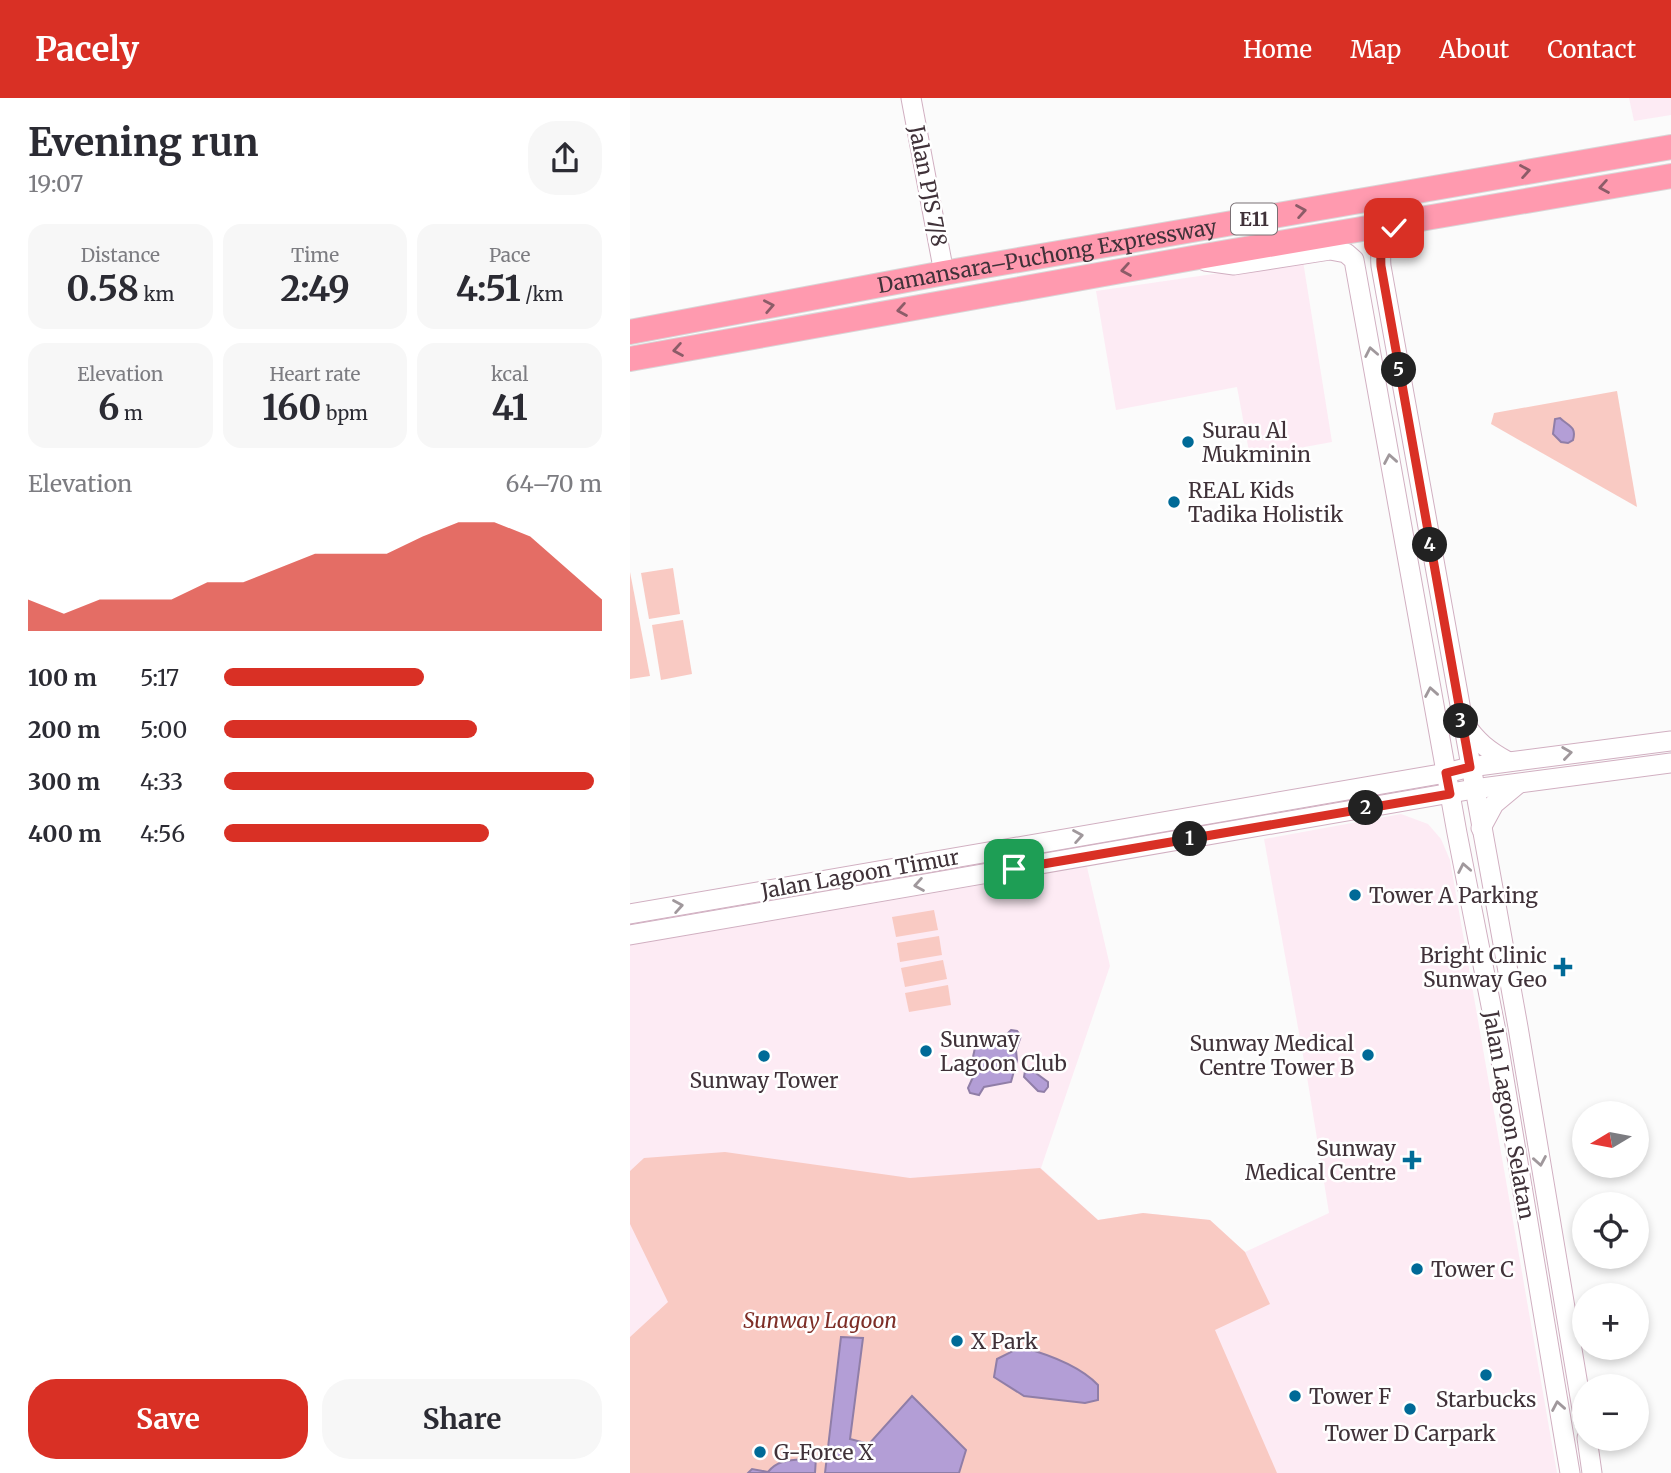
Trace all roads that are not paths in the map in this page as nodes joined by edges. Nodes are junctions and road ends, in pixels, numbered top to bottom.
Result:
1 (911, 98) edge
2 (1671, 147) edge
3 (1671, 176) edge
4 (1406, 221) junction
5 (1193, 258) junction
6 (944, 273) junction
7 (630, 332) edge
8 (630, 359) edge
9 (1461, 717) junction
10 (1437, 729) junction
11 (1671, 741) edge
12 (1507, 761) junction
13 (1671, 763) edge
14 (1470, 767) junction
15 (1446, 773) junction
16 (1408, 779) junction
17 (1519, 783) junction
18 (1474, 789) junction
19 (1450, 794) junction
20 (1413, 800) junction
21 (1481, 828) junction
22 (1457, 833) junction
23 (636, 913) edge
24 (638, 934) edge
25 (1576, 1374) edge
26 (1589, 1451) edge
27 (1570, 1473) edge
28 (1592, 1473) edge

1 - 6 main road, Jalan PJS 7/8
6 -> 2 highway, Damansara–Puchong Expressway / E11
3 -> 4 highway, Damansara–Puchong Expressway / E11
4 - 5 highway, Damansara–Puchong Expressway / E11
4 - 9 main road, Jalan Lagoon Selatan
5 -> 8 highway, Damansara–Puchong Expressway / E11
10 -> 5 main road, Jalan Lagoon Selatan
7 -> 6 highway, Damansara–Puchong Expressway / E11
9 - 12 main road
9 - 14 main road, Jalan Lagoon Selatan
10 - 15 main road, Jalan Lagoon Selatan
10 - 16 main road
12 -> 11 main road, Jalan Lagoon Timur
12 - 14 main road, Jalan Lagoon Timur
13 - 17 main road, Jalan Lagoon Timur
14 - 15 main road, Jalan Lagoon Timur
14 - 18 main road, Jalan Lagoon Selatan
15 - 16 main road, Jalan Lagoon Timur
15 - 19 main road, Jalan Lagoon Selatan
23 -> 16 main road, Jalan Lagoon Timur
17 - 18 main road, Jalan Lagoon Timur
17 - 21 main road
18 - 19 main road, Jalan Lagoon Timur
18 - 21 main road, Jalan Lagoon Selatan
19 - 20 main road, Jalan Lagoon Timur
19 - 22 main road, Jalan Lagoon Selatan
20 - 22 main road
20 -> 24 main road, Jalan Lagoon Timur
21 -> 25 main road, Jalan Lagoon Selatan
27 -> 22 main road, Jalan Lagoon Selatan
23 - 24 main road
26 - 28 main road

